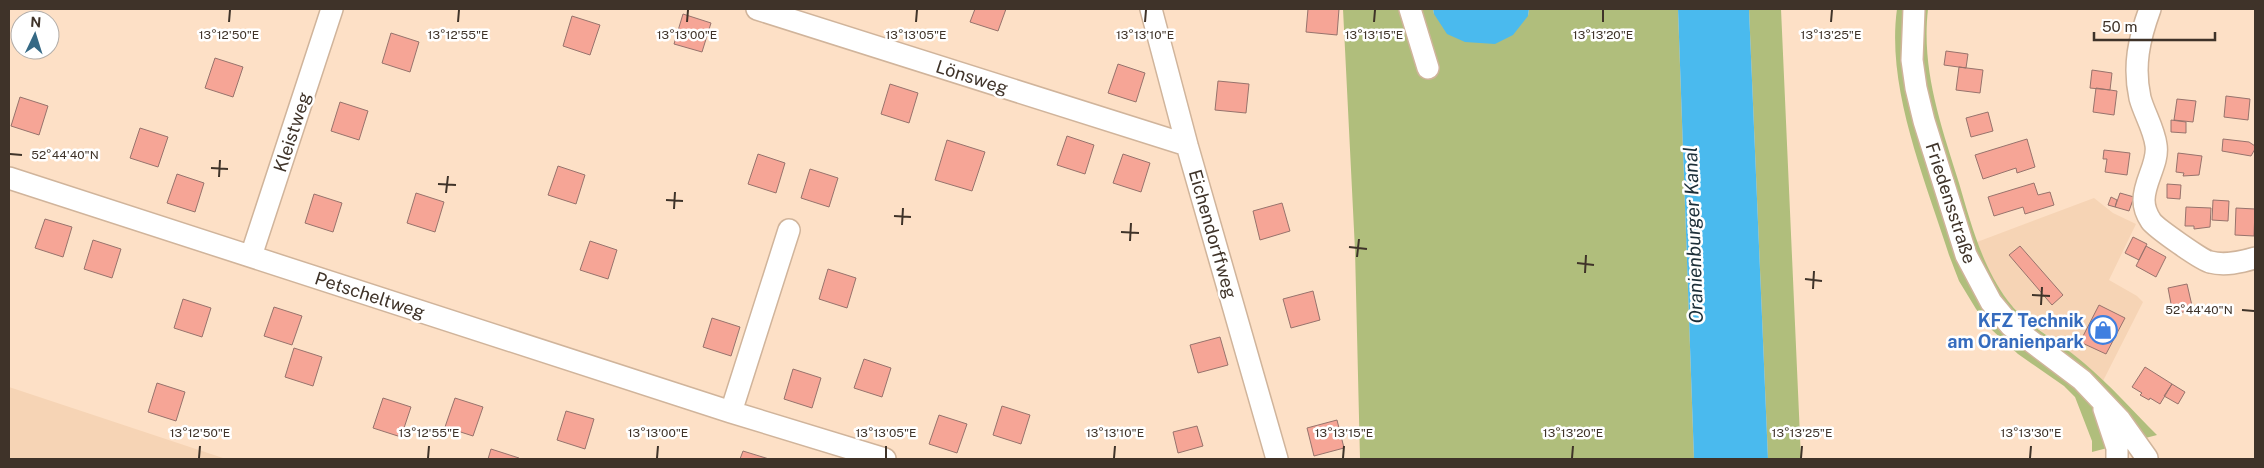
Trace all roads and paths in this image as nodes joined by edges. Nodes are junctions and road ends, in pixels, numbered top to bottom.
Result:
1 (332, 9) edge
2 (757, 9) edge
3 (1151, 9) edge
4 (1410, 9) edge
5 (1914, 9) edge
6 (2150, 9) edge
7 (1428, 68) dead end
8 (1188, 145) junction
9 (9, 178) edge
10 (789, 230) dead end
11 (251, 256) junction
12 (2255, 258) edge
13 (2103, 404) junction
14 (731, 412) junction
15 (885, 459) edge
16 (1278, 459) edge
17 (2117, 459) edge
18 (2126, 459) edge
19 (2148, 459) edge

1 - 11 street, Kleistweg
2 - 8 street, Lönsweg
3 - 8 street, Eichendorffweg
4 - 7 street
5 - 13 street, Friedensstraße
6 - 12 street
8 - 16 street, Eichendorffweg
9 - 11 street, Petscheltweg
10 - 14 street
11 - 14 street, Petscheltweg
13 - 17 street, Friedensstraße
13 - 19 street, Friedensstraße
14 - 15 street, Petscheltweg
18 - 19 street

